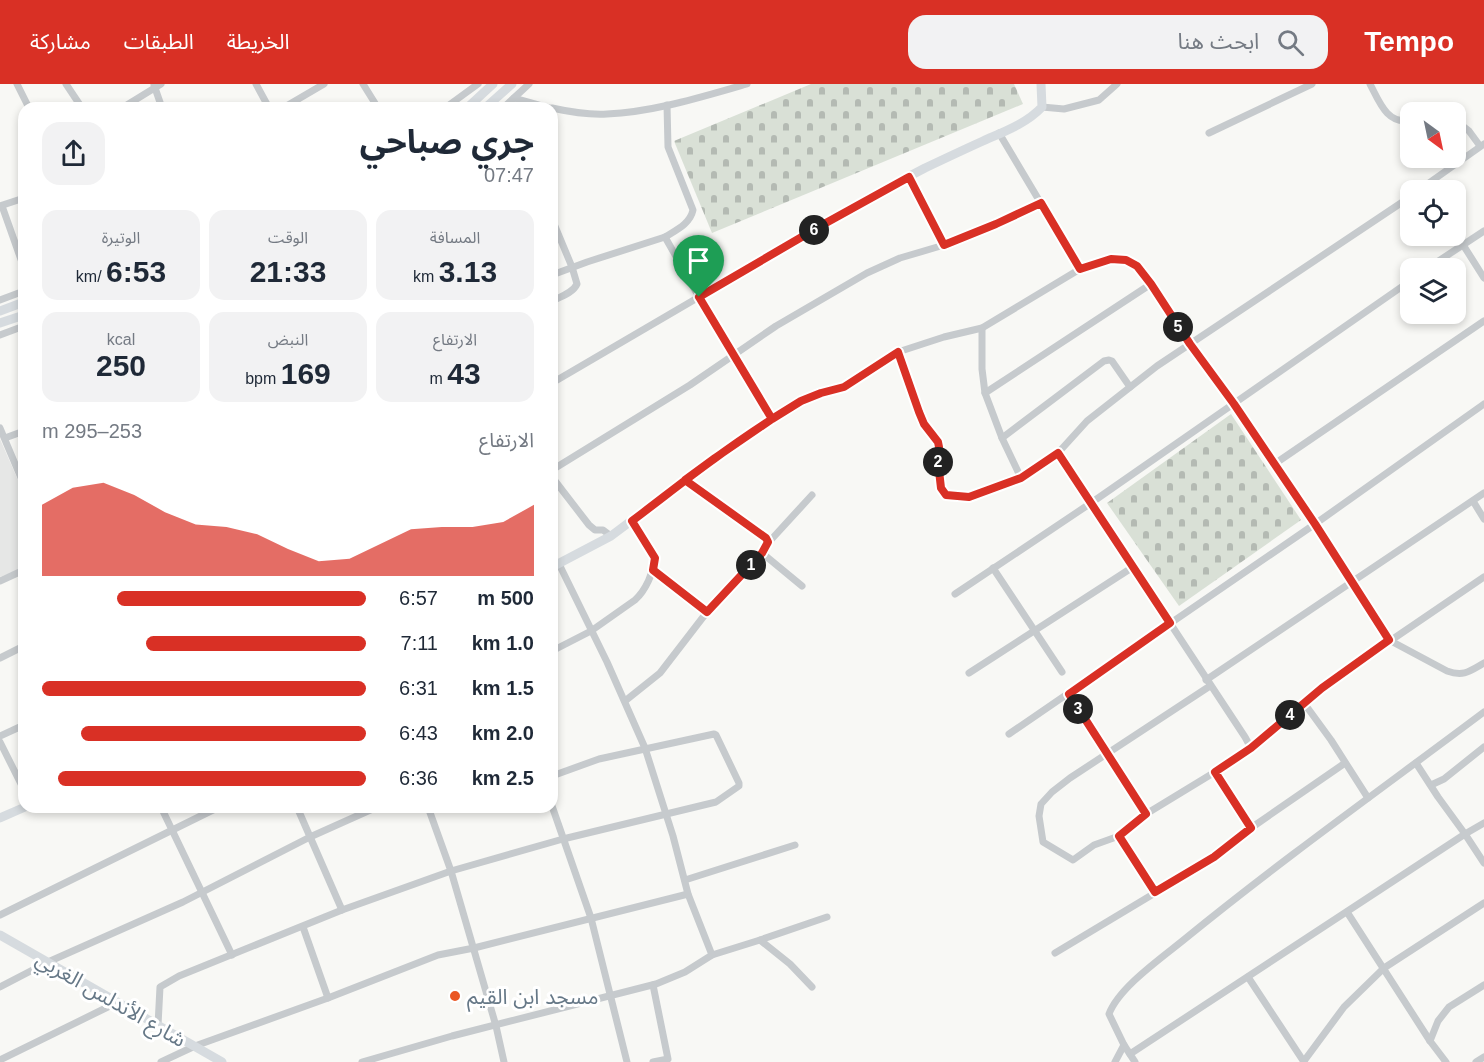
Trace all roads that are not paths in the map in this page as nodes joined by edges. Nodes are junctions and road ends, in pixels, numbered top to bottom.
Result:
1 (17, 84) edge
2 (66, 84) edge
3 (256, 84) edge
4 (324, 84) edge
5 (363, 84) edge
6 (478, 84) edge
7 (494, 84) edge
8 (512, 84) edge
9 (529, 84) edge
10 (747, 84) edge
11 (1041, 84) edge
12 (1117, 84) edge
13 (1312, 84) edge
14 (1370, 84) edge
15 (157, 85) edge
16 (514, 98) junction
17 (26, 102) edge
18 (78, 102) edge
19 (131, 102) edge
20 (161, 102) edge
21 (266, 102) edge
22 (293, 102) edge
23 (374, 102) edge
24 (453, 102) edge
25 (474, 102) edge
26 (492, 102) edge
27 (510, 102) edge
28 (529, 102) edge
29 (667, 105) junction
30 (1042, 107) junction
31 (558, 109) edge
32 (1400, 120) edge
33 (1466, 129) edge
34 (999, 133) junction
35 (1209, 133) dead end
36 (1482, 145) edge
37 (909, 177) junction
38 (1438, 180) edge
39 (18, 200) edge
40 (1041, 203) junction
41 (1400, 203) edge
42 (1, 206) edge
43 (1484, 231) edge
44 (558, 233) edge
45 (665, 237) junction
46 (1466, 242) edge
47 (944, 245) junction
48 (1459, 246) edge
49 (1463, 246) edge
50 (18, 252) edge
51 (1442, 258) edge
52 (572, 267) junction
53 (1080, 269) junction
54 (558, 273) edge
55 (1484, 278) edge
56 (1151, 284) junction
57 (1400, 288) edge
58 (18, 293) edge
59 (699, 297) junction
60 (558, 298) edge
61 (0, 300) edge
62 (18, 304) edge
63 (0, 310) edge
64 (18, 317) edge
65 (1484, 321) edge
66 (0, 323) edge
67 (18, 328) edge
68 (982, 328) junction
69 (0, 335) edge
70 (1190, 344) junction
71 (898, 352) junction
72 (733, 356) junction
73 (558, 379) edge
74 (1130, 387) junction
75 (985, 393) junction
76 (1234, 404) junction
77 (1484, 404) edge
78 (772, 419) junction
79 (0, 428) edge
80 (18, 433) edge
81 (5, 438) junction
82 (1002, 438) junction
83 (1058, 453) junction
84 (1273, 465) junction
85 (558, 466) edge
86 (18, 469) edge
87 (1021, 478) junction
88 (685, 480) junction
89 (558, 485) edge
90 (1484, 493) edge
91 (812, 495) dead end
92 (1473, 501) junction
93 (1091, 502) junction
94 (1484, 519) edge
95 (632, 521) junction
96 (1315, 524) junction
97 (611, 536) junction
98 (768, 542) junction
99 (762, 553) junction
100 (558, 564) edge
101 (1133, 567) junction
102 (993, 568) junction
103 (653, 570) junction
104 (558, 571) edge
105 (18, 573) edge
106 (1483, 580) edge
107 (0, 581) edge
108 (1352, 582) junction
109 (802, 586) dead end
110 (955, 594) dead end
111 (707, 612) junction
112 (1170, 623) junction
113 (1034, 630) junction
114 (591, 631) junction
115 (1389, 640) junction
116 (558, 648) edge
117 (18, 649) edge
118 (0, 658) edge
119 (1484, 663) edge
120 (1062, 672) dead end
121 (969, 673) dead end
122 (1208, 683) junction
123 (1069, 694) junction
124 (625, 701) junction
125 (1304, 703) junction
126 (1484, 712) edge
127 (18, 728) edge
128 (1009, 734) dead end
129 (0, 736) edge
130 (0, 742) edge
131 (1484, 747) edge
132 (645, 748) junction
133 (1251, 748) junction
134 (1107, 753) junction
135 (1345, 763) junction
136 (1416, 763) junction
137 (1215, 772) junction
138 (558, 774) edge
139 (18, 778) edge
140 (1431, 785) junction
141 (1368, 798) junction
142 (18, 810) edge
143 (164, 813) edge
144 (206, 813) edge
145 (300, 813) edge
146 (364, 813) edge
147 (430, 813) edge
148 (554, 813) edge
149 (666, 814) junction
150 (1146, 814) junction
151 (0, 818) edge
152 (1484, 823) edge
153 (1251, 828) junction
154 (171, 830) junction
155 (1466, 834) junction
156 (1119, 836) junction
157 (310, 837) junction
158 (562, 839) junction
159 (795, 845) dead end
160 (1484, 863) edge
161 (451, 872) junction
162 (685, 880) junction
163 (202, 892) junction
164 (1155, 892) junction
165 (688, 894) junction
166 (1484, 903) edge
167 (342, 910) junction
168 (1347, 912) junction
169 (0, 915) edge
170 (827, 917) dead end
171 (591, 918) junction
172 (303, 927) junction
173 (0, 935) edge
174 (760, 940) junction
175 (474, 948) junction
176 (1056, 953) dead end
177 (232, 955) junction
178 (712, 955) junction
179 (48, 962) junction
180 (1384, 968) junction
181 (1248, 977) junction
182 (653, 985) junction
183 (1484, 985) edge
184 (0, 987) edge
185 (812, 987) dead end
186 (611, 995) junction
187 (328, 998) junction
188 (118, 1002) junction
189 (158, 1025) junction
190 (496, 1026) junction
191 (1430, 1041) junction
192 (1124, 1045) junction
193 (195, 1046) junction
194 (1130, 1054) junction
195 (1484, 1057) edge
196 (0, 1060) edge
197 (668, 1060) edge
198 (1304, 1061) edge
199 (161, 1062) edge
200 (222, 1062) edge
201 (362, 1062) edge
202 (504, 1062) edge
203 (627, 1062) edge
204 (653, 1062) edge
205 (1115, 1062) edge
206 (1135, 1062) edge
207 (1446, 1062) edge
208 (1476, 1062) edge

1 - 17 street
2 - 18 street
3 - 21 street
4 - 22 street
5 - 23 street
6 - 24 street
7 - 25 street
8 - 26 street
9 - 16 street
10 - 29 street
11 - 30 street
12 - 30 street
13 - 35 street
14 - 32 street
15 - 19 street
15 - 20 street
16 - 27 street
16 - 28 street
29 - 31 street
29 - 45 street
30 - 34 street
33 - 36 street
34 - 37 street
34 - 40 street
36 - 38 street
37 - 47 street
37 - 59 street
39 - 42 street
40 - 47 street
40 - 53 street
41 - 70 street
42 - 50 street
43 - 46 street
44 - 52 street
45 - 52 street
45 - 59 street
47 - 72 street
48 - 51 street
49 - 55 street
52 - 54 street
52 - 60 street
53 - 56 street
53 - 68 street
56 - 70 street
56 - 75 street
57 - 76 street
58 - 61 street
59 - 72 street
59 - 73 street
62 - 63 street
64 - 66 street
65 - 84 street
67 - 69 street
68 - 71 street
68 - 75 street
70 - 74 street
70 - 76 street
71 - 78 street
71 - 87 street
72 - 78 street
72 - 85 street
74 - 82 street
74 - 83 street
75 - 82 street
76 - 84 street
76 - 93 street
77 - 96 street
78 - 88 street
79 - 81 street
80 - 81 street
81 - 86 street
82 - 87 street
83 - 87 street
83 - 93 street
84 - 96 street
88 - 95 street
88 - 98 street
89 - 97 street
90 - 92 street
91 - 98 street
92 - 94 street
92 - 108 street
93 - 101 street
93 - 102 street
95 - 97 street
95 - 103 street
96 - 108 street
96 - 112 street
97 - 100 street
98 - 99 street
99 - 109 street
99 - 111 street
101 - 112 street
101 - 113 street
102 - 110 street
102 - 113 street
103 - 111 street
103 - 114 street
104 - 114 street
105 - 107 street
106 - 115 street
108 - 115 street
108 - 122 street
111 - 124 street
112 - 122 street
112 - 123 street
113 - 120 street
113 - 121 street
114 - 116 street
114 - 124 street
115 - 119 street
115 - 125 street
117 - 118 street
122 - 133 street
122 - 134 street
123 - 128 street
123 - 134 street
124 - 132 street
125 - 133 street
125 - 135 street
126 - 136 street
127 - 129 street
130 - 139 street
131 - 140 street
132 - 138 street
132 - 149 street
132 - 149 street
133 - 137 street
134 - 150 street
134 - 156 street
135 - 141 street
135 - 153 street
136 - 140 street
136 - 141 street
137 - 150 street
137 - 153 street
140 - 155 street
141 - 192 street
142 - 151 street
143 - 154 street
144 - 154 street
145 - 157 street
146 - 157 street
147 - 161 street
148 - 158 street
149 - 158 street
149 - 162 street
150 - 156 street
152 - 155 street
153 - 164 street
154 - 163 street
154 - 169 street
155 - 160 street
155 - 168 street
156 - 164 street
157 - 163 street
157 - 167 street
158 - 161 street
158 - 171 street
159 - 162 street
161 - 167 street
161 - 175 street
162 - 165 street
163 - 177 street
163 - 179 street
164 - 176 street
165 - 171 street
165 - 178 street
166 - 180 street
167 - 172 street
168 - 180 street
168 - 181 street
170 - 174 street
171 - 175 street
171 - 186 street
172 - 177 street
172 - 187 street
173 - 179 street, شارع الأندلس الغربي
174 - 178 street
174 - 185 street
175 - 187 street
175 - 190 street
177 - 189 street
178 - 182 street
179 - 184 street
179 - 188 street, شارع الأندلس الغربي
180 - 191 street
180 - 198 street
181 - 194 street
181 - 198 street
182 - 186 street
182 - 197 street
183 - 191 street
186 - 190 street
186 - 203 street
187 - 193 street
188 - 189 street, شارع الأندلس الغربي
188 - 196 street
189 - 193 street, شارع الأندلس الغربي
190 - 201 street
190 - 202 street
191 - 207 street
192 - 194 street
192 - 205 street
193 - 199 street
193 - 200 street, شارع الأندلس الغربي
194 - 206 street
195 - 208 street
197 - 204 street

